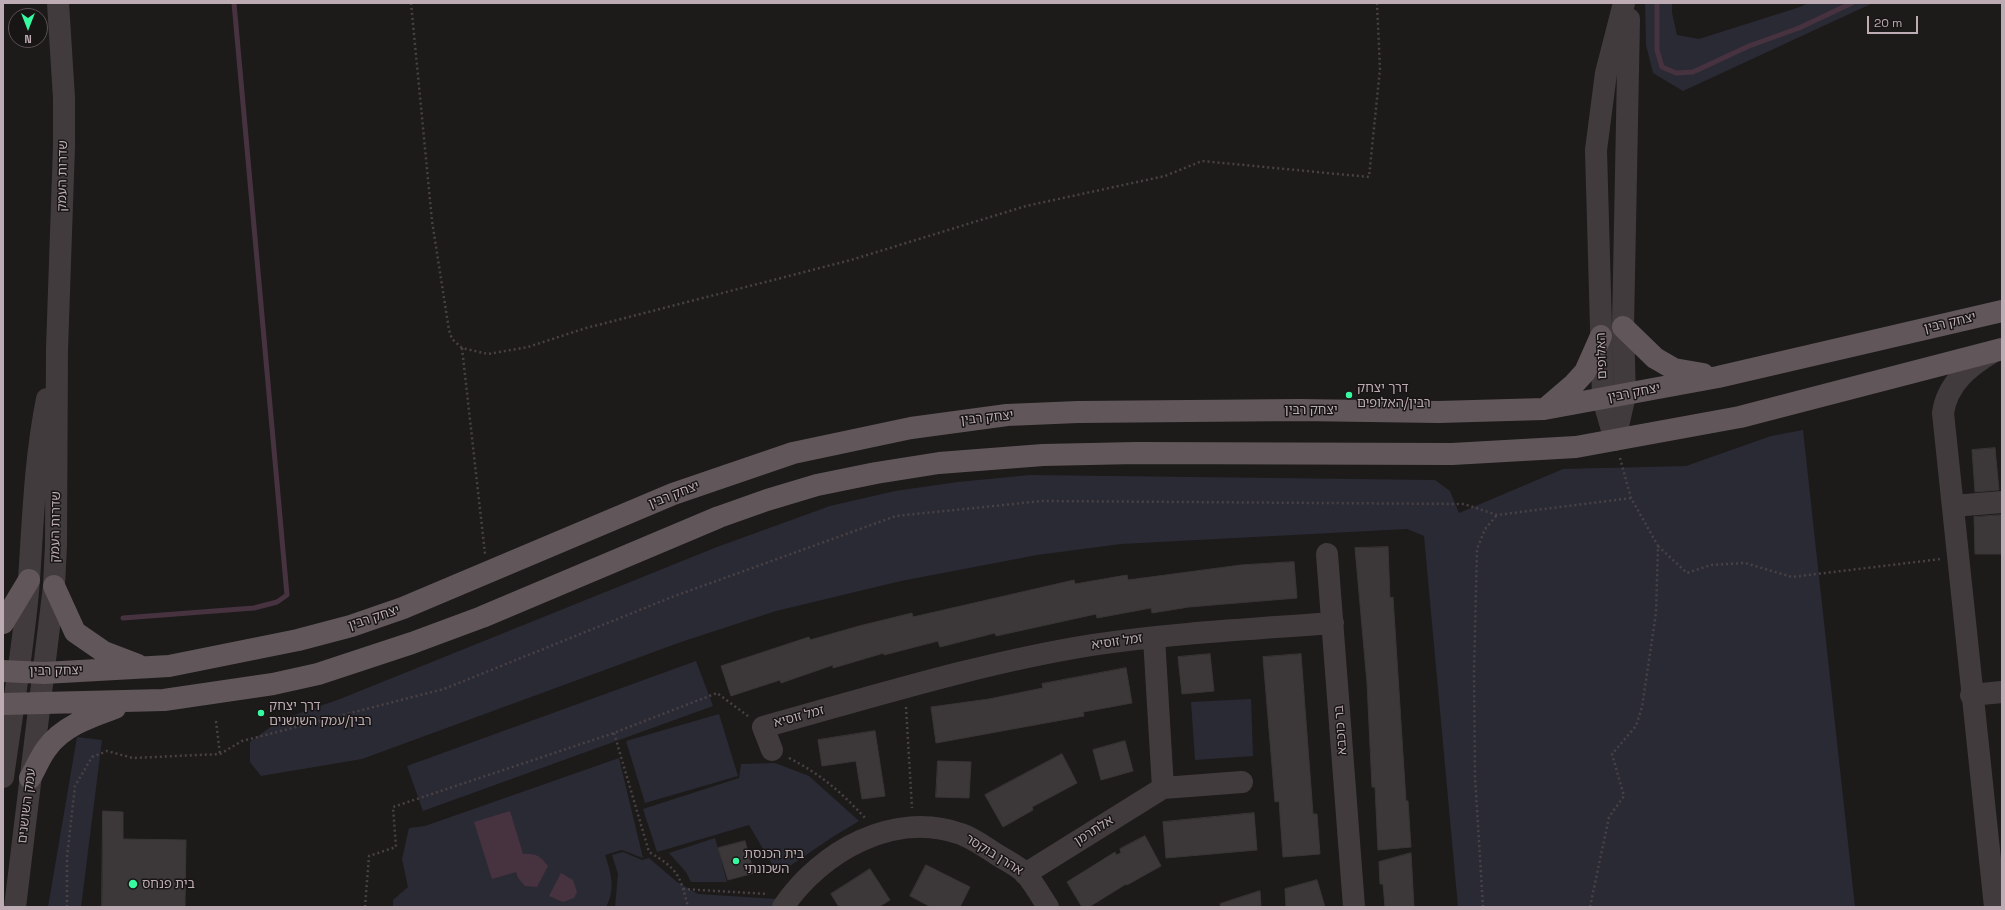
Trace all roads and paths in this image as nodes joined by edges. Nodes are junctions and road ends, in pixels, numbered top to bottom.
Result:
1 (58, 3) edge
2 (411, 3) edge
3 (1377, 3) edge
4 (1624, 3) edge
5 (1629, 3) edge
6 (2002, 311) edge
7 (1623, 327) junction
8 (1601, 336) junction
9 (462, 348) junction
10 (57, 349) junction
11 (1998, 349) edge
12 (1718, 377) junction
13 (1625, 395) junction
14 (1603, 399) junction
15 (1544, 409) junction
16 (1615, 440) junction
17 (1631, 498) junction
18 (2002, 502) edge
19 (1953, 506) junction
20 (1497, 515) junction
21 (1658, 546) junction
22 (1327, 554) dead end
23 (1958, 557) junction
24 (487, 573) junction
25 (29, 580) junction
26 (54, 586) junction
27 (3, 623) edge
28 (1333, 623) junction
29 (1154, 638) junction
30 (146, 668) junction
31 (10, 672) edge
32 (44, 673) junction
33 (905, 688) junction
34 (2002, 692) edge
35 (1971, 695) junction
36 (134, 702) junction
37 (8, 704) edge
38 (39, 704) junction
39 (216, 721) dead end
40 (763, 727) junction
41 (614, 733) junction
42 (772, 750) joint
43 (220, 754) junction
44 (3, 777) edge
45 (30, 778) junction
46 (1242, 782) dead end
47 (1163, 788) junction
48 (913, 828) junction
49 (880, 834) junction
50 (1025, 874) junction
51 (683, 889) junction
52 (788, 903) edge
53 (15, 907) edge
54 (67, 907) edge
55 (365, 907) edge
56 (688, 907) edge
57 (1048, 907) edge
58 (1354, 907) edge
59 (1483, 907) edge
60 (1590, 907) edge
61 (1995, 907) edge

1 - 10 street, שדרות העמק
2 - 9 path
3 - 9 path
4 - 8 street, האלופים
5 - 7 street, האלופים
6 - 12 main road, יצחק רבין
7 - 12 main road
7 - 13 street, האלופים
8 - 14 street, האלופים
8 - 15 main road
9 - 24 path
10 - 25 street, שדרות העמק
10 - 26 street, שדרות העמק
11 - 16 main road
11 - 19 street
12 - 13 main road, יצחק רבין
13 - 14 main road, יצחק רבין
13 - 16 street, האלופים
14 - 15 main road, יצחק רבין
14 - 16 street, האלופים
15 - 24 main road, יצחק רבין
16 - 17 path
16 - 36 main road
17 - 20 path
17 - 21 path
18 - 19 street
19 - 23 street
20 - 43 path
20 - 59 path
21 - 23 path
21 - 60 path
22 - 28 street, בר כוכבא
23 - 35 street
24 - 30 main road, יצחק רבין
25 - 27 main road
25 - 31 street, שדרות העמק
26 - 30 main road
26 - 32 street, שדרות העמק
28 - 29 street, זמל זוסיא
28 - 58 street, בר כוכבא
29 - 33 street, זמל זוסיא
29 - 47 street
30 - 32 main road, יצחק רבין
31 - 32 main road, יצחק רבין
31 - 37 street, עמק השושנים
32 - 38 street, שדרות העמק
33 - 40 street, זמל זוסיא
33 - 48 path
34 - 35 street
35 - 61 street
36 - 38 main road
36 - 45 main road
37 - 38 main road
37 - 44 street, עמק השושנים
38 - 45 street, עמק השושנים
39 - 43 path
40 - 41 path
40 - 42 street, זמל זוסיא
41 - 51 path
41 - 55 path
42 - 49 path
43 - 54 path
45 - 53 street, עמק השושנים
46 - 47 street, אלתרמן
47 - 50 street, אלתרמן
48 - 49 street, אהרן בוקסר
48 - 50 street, אהרן בוקסר
49 - 52 street, אהרן בוקסר
50 - 57 street, אהרן בוקסר
51 - 52 path
51 - 56 path

